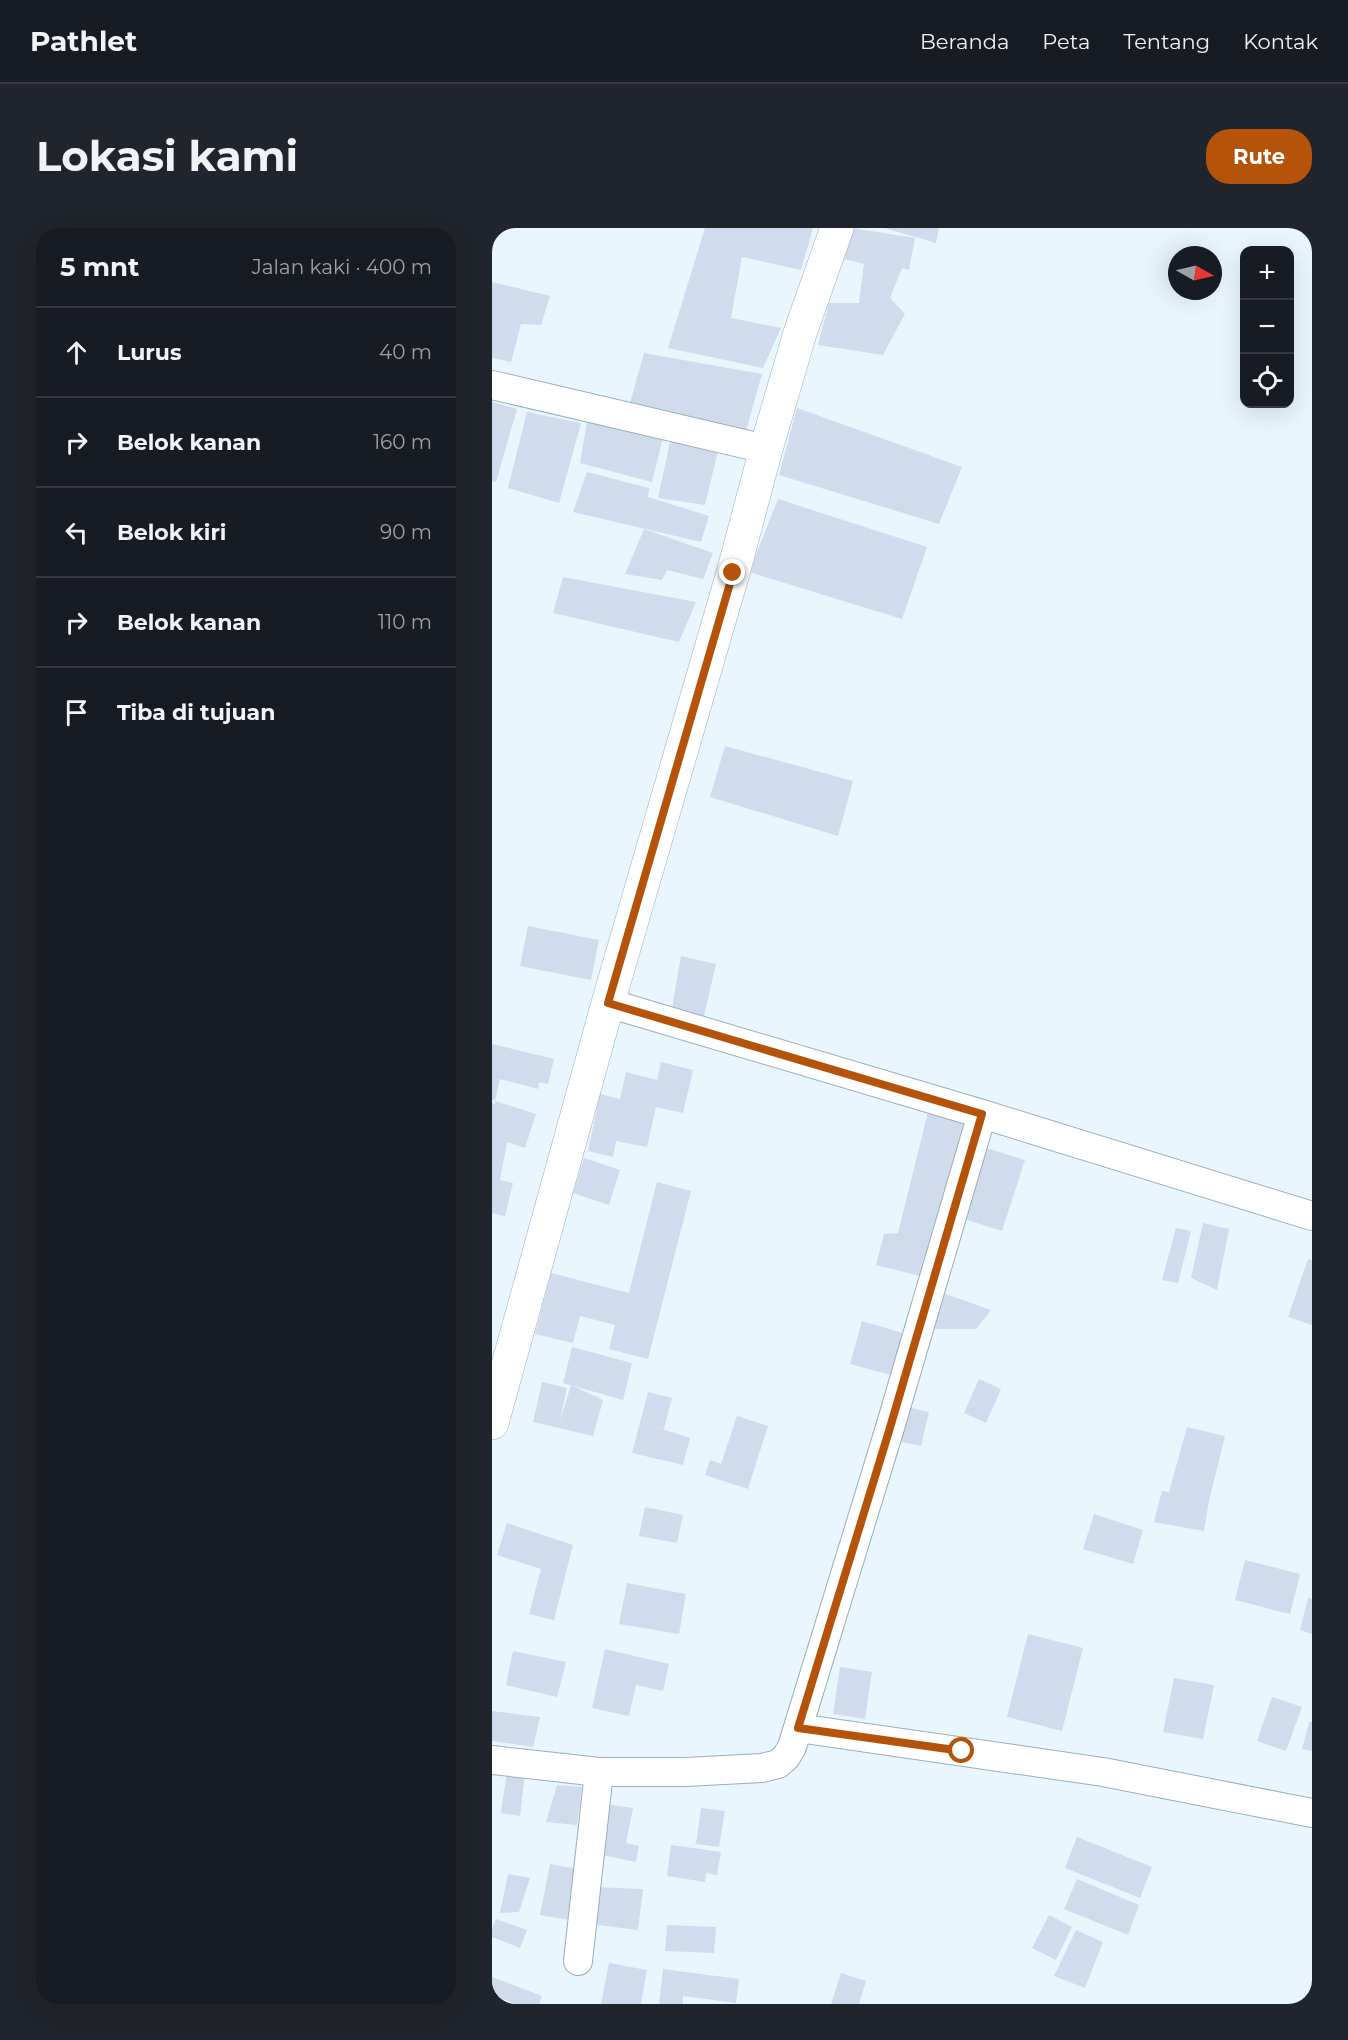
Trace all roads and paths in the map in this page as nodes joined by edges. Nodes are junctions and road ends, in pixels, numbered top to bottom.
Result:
1 (837, 228) edge
2 (492, 385) edge
3 (766, 449) junction
4 (608, 1003) junction
5 (982, 1114) junction
6 (1312, 1216) edge
7 (492, 1423) edge
8 (798, 1728) junction
9 (492, 1760) edge
10 (599, 1772) junction
11 (1312, 1812) edge
12 (579, 1961) dead end

1 - 3 street
2 - 3 street
3 - 4 street
4 - 5 street
4 - 7 street
5 - 6 street
5 - 8 street
8 - 10 street
8 - 11 street
9 - 10 street
10 - 12 street

